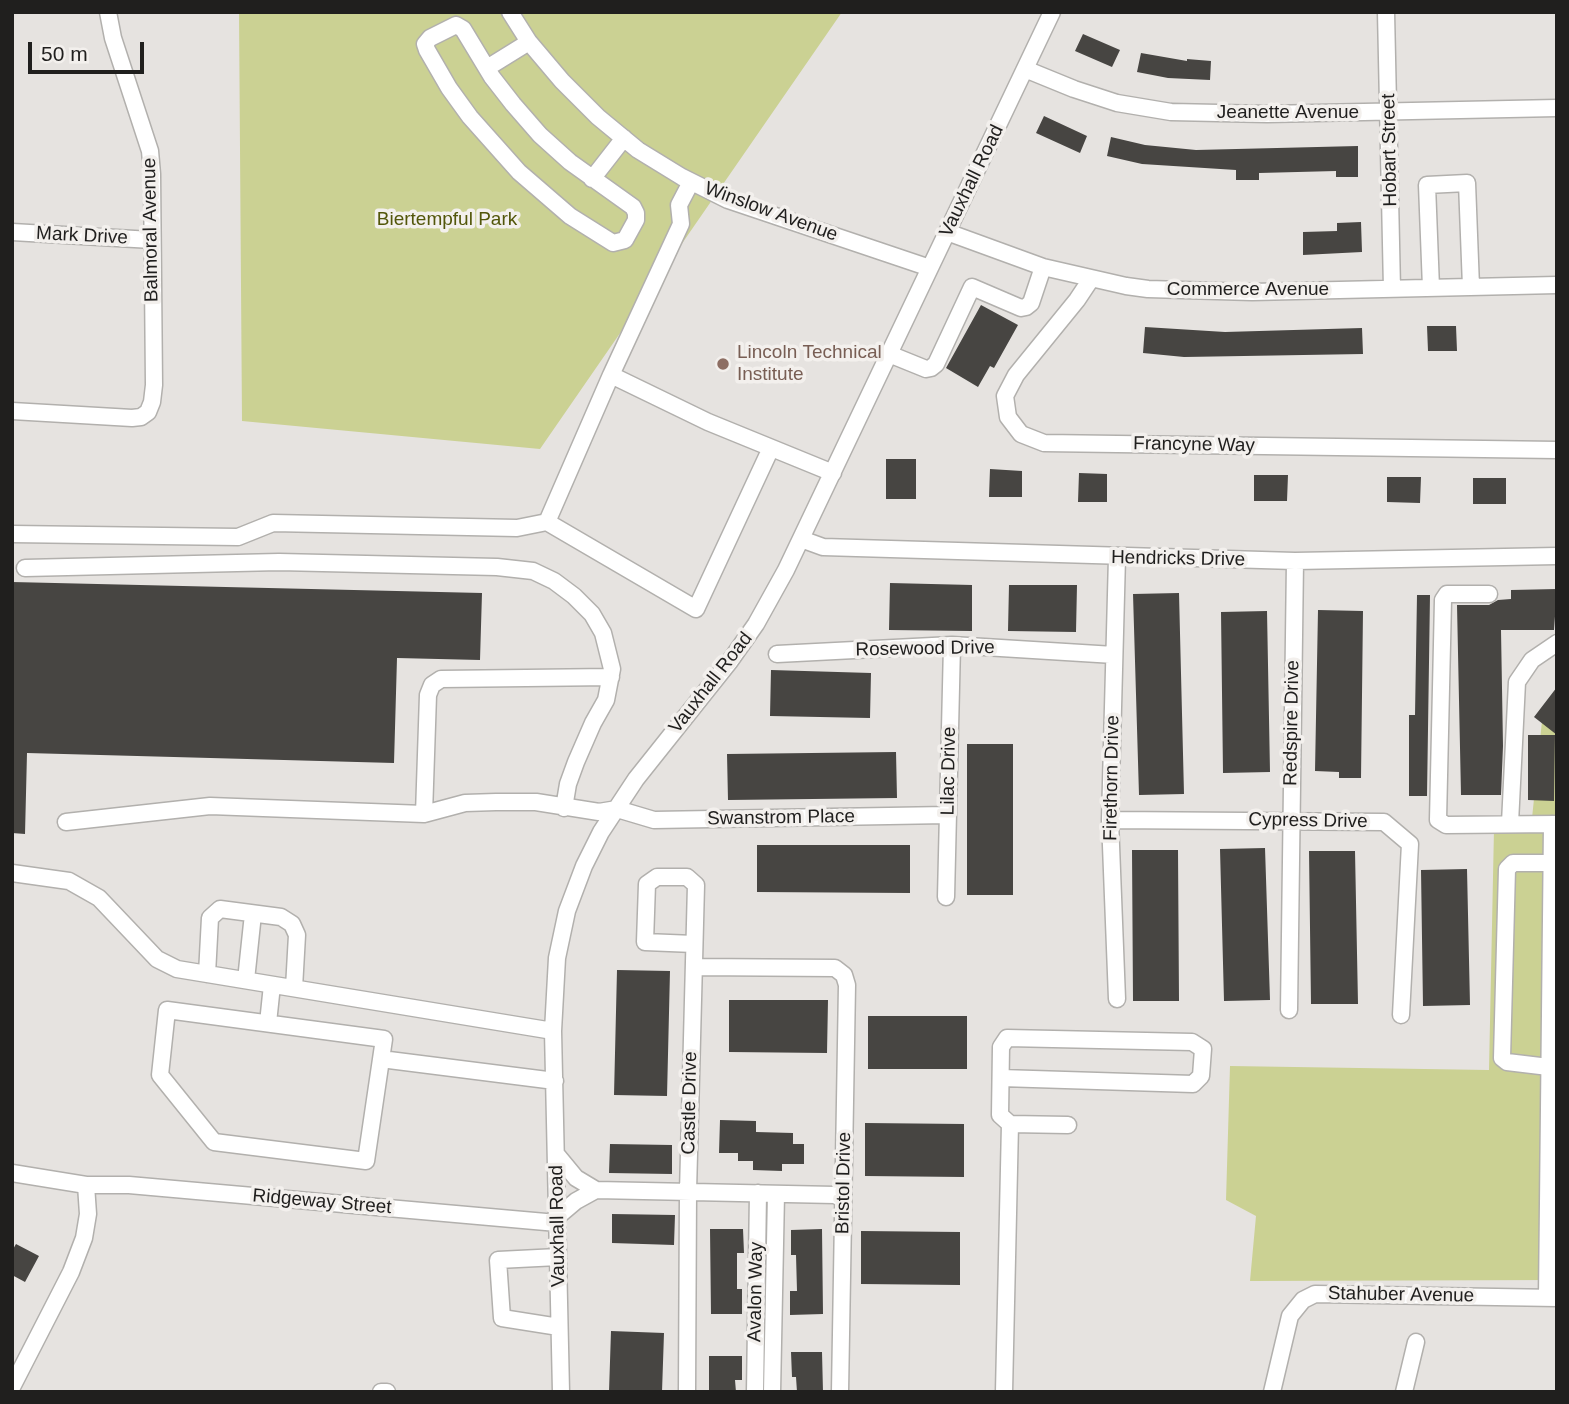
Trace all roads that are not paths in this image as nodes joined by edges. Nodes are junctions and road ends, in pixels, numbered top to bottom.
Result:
1 (108, 12) edge
2 (510, 12) edge
3 (1052, 12) edge
4 (1386, 12) edge
5 (529, 42) junction
6 (487, 68) junction
7 (1025, 69) junction
8 (1557, 108) edge
9 (1389, 112) junction
10 (624, 138) junction
11 (592, 179) junction
12 (691, 182) junction
13 (947, 232) junction
14 (12, 233) edge
15 (152, 240) junction
16 (1043, 267) junction
17 (930, 268) junction
18 (1091, 279) junction
19 (1557, 285) edge
20 (1471, 287) junction
21 (1431, 288) junction
22 (1392, 289) junction
23 (889, 354) junction
24 (611, 375) junction
25 (12, 411) edge
26 (771, 448) junction
27 (1557, 450) edge
28 (833, 473) junction
29 (547, 522) junction
30 (12, 534) edge
31 (801, 539) junction
32 (1557, 556) edge
33 (1117, 557) junction
34 (1295, 561) junction
35 (25, 568) dead end
36 (1489, 594) dead end
37 (1557, 643) edge
38 (952, 645) junction
39 (777, 654) dead end
40 (1114, 655) junction
41 (611, 677) junction
42 (564, 807) junction
43 (617, 809) junction
44 (424, 814) junction
45 (947, 814) junction
46 (1110, 820) junction
47 (1291, 820) junction
48 (66, 822) dead end
49 (1510, 823) junction
50 (1555, 824) edge
51 (1554, 862) edge
52 (12, 873) edge
53 (946, 897) dead end
54 (253, 914) junction
55 (694, 944) junction
56 (694, 967) junction
57 (207, 974) junction
58 (246, 980) junction
59 (272, 985) junction
60 (294, 988) junction
61 (1117, 999) dead end
62 (1289, 1010) dead end
63 (1401, 1015) dead end
64 (268, 1023) junction
65 (553, 1031) junction
66 (381, 1059) junction
67 (1553, 1068) edge
68 (1001, 1078) junction
69 (555, 1081) junction
70 (1010, 1124) junction
71 (1068, 1125) dead end
72 (557, 1155) junction
73 (12, 1173) edge
74 (86, 1185) junction
75 (596, 1190) junction
76 (688, 1192) junction
77 (758, 1193) junction
78 (776, 1194) junction
79 (843, 1199) junction
80 (557, 1220) junction
81 (558, 1257) junction
82 (1552, 1297) edge
83 (559, 1327) junction
84 (1416, 1342) dead end
85 (12, 1387) edge
86 (381, 1392) edge
87 (387, 1392) edge
88 (561, 1392) edge
89 (687, 1392) edge
90 (755, 1392) edge
91 (772, 1392) edge
92 (840, 1392) edge
93 (1004, 1392) edge
94 (1272, 1392) edge
95 (1404, 1392) edge

1 - 15 street, Balmoral Avenue
2 - 5 street, Winslow Avenue
3 - 7 street, Vauxhall Road
4 - 9 street, Hobart Street
5 - 6 street
5 - 10 street, Winslow Avenue
6 - 11 street
6 - 11 street
7 - 9 street, Jeanette Avenue
7 - 13 street, Vauxhall Road
8 - 9 street, Jeanette Avenue
9 - 22 street, Hobart Street
10 - 11 street
10 - 12 street, Winslow Avenue
12 - 17 street, Winslow Avenue
12 - 24 street
13 - 16 street, Commerce Avenue
13 - 17 street, Vauxhall Road
14 - 15 street, Mark Drive
15 - 25 street, Balmoral Avenue
16 - 18 street, Commerce Avenue
16 - 23 street
17 - 23 street, Vauxhall Road
18 - 22 street, Commerce Avenue
18 - 27 street, Francyne Way
19 - 20 street, Commerce Avenue
20 - 21 street, Commerce Avenue
20 - 21 street
21 - 22 street, Commerce Avenue
23 - 28 street, Vauxhall Road
24 - 26 street
24 - 29 street
26 - 28 street
26 - 29 street
28 - 31 street, Vauxhall Road
29 - 30 street
31 - 33 street, Hendricks Drive
31 - 43 street, Vauxhall Road
32 - 34 street, Hendricks Drive
33 - 34 street, Hendricks Drive
33 - 40 street, Firethorn Drive
34 - 47 street, Redspire Drive
35 - 41 street
36 - 49 street
37 - 49 street
38 - 39 street, Rosewood Drive
38 - 40 street, Rosewood Drive
38 - 45 street, Lilac Drive
40 - 46 street, Firethorn Drive
41 - 42 street
41 - 44 street
42 - 43 street, Swanstrom Place
42 - 44 street, Swanstrom Place
43 - 45 street, Swanstrom Place
43 - 65 street, Vauxhall Road
44 - 48 street, Swanstrom Place
45 - 53 street, Lilac Drive
46 - 47 street, Cypress Drive
46 - 61 street, Firethorn Drive
47 - 62 street, Redspire Drive
47 - 63 street, Cypress Drive
49 - 50 street
50 - 51 street
51 - 67 street
51 - 67 street
52 - 57 street
54 - 57 street
54 - 58 street
54 - 60 street
55 - 55 street, Castle Drive
55 - 56 street, Castle Drive
56 - 76 street, Castle Drive
56 - 79 street, Bristol Drive
57 - 58 street
58 - 59 street
59 - 60 street
59 - 64 street
60 - 65 street
64 - 66 street
64 - 66 street
65 - 69 street, Vauxhall Road
66 - 69 street
67 - 82 street
68 - 68 street
68 - 70 street
69 - 72 street, Vauxhall Road
70 - 71 street
70 - 93 street
72 - 75 street
72 - 80 street, Vauxhall Road
73 - 74 street, Ridgeway Street
74 - 80 street, Ridgeway Street
74 - 85 street
75 - 76 street
75 - 80 street
76 - 77 street
76 - 89 street, Castle Drive
77 - 78 street
77 - 90 street, Avalon Way
78 - 79 street
78 - 91 street, Avalon Way
79 - 92 street, Bristol Drive
80 - 81 street, Vauxhall Road
81 - 83 street, Vauxhall Road
81 - 83 street
82 - 94 street, Stahuber Avenue
83 - 88 street, Vauxhall Road
84 - 95 street
86 - 87 street

